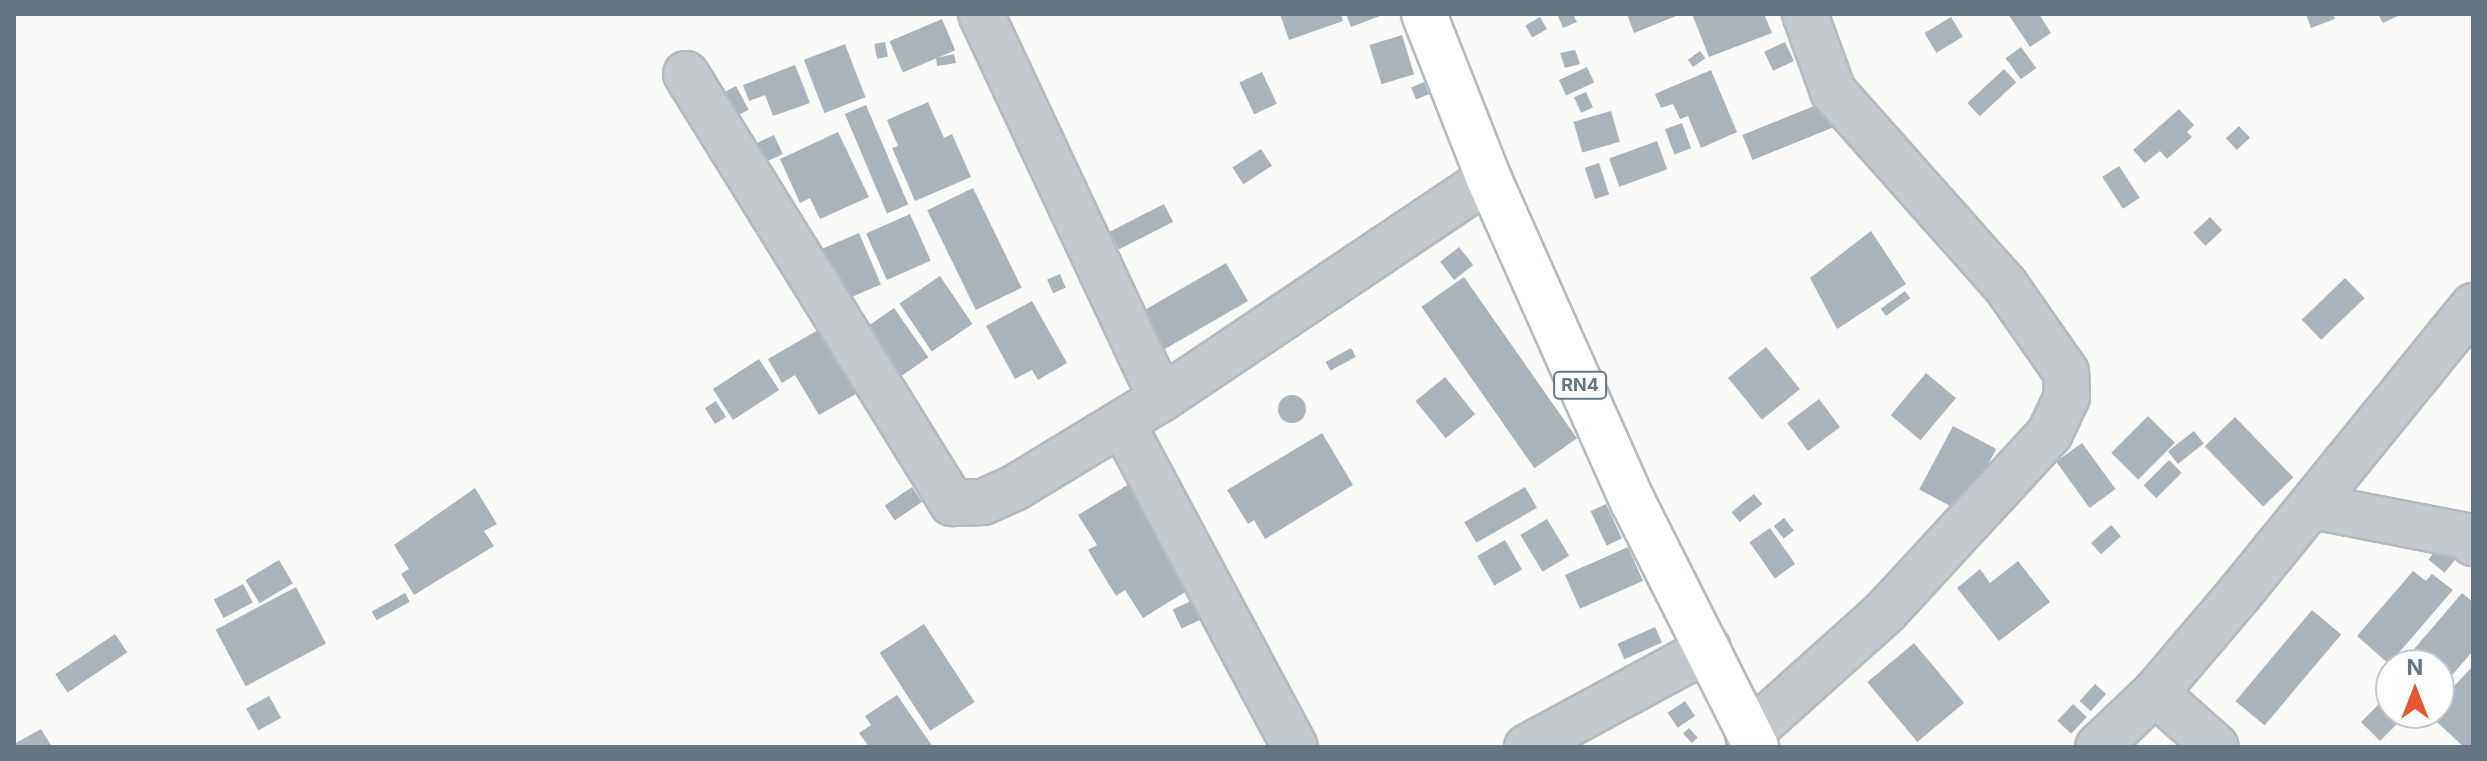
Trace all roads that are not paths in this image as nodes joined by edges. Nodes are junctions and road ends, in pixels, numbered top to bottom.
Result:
1 (981, 14) edge
2 (1424, 14) edge
3 (1805, 14) edge
4 (686, 74) dead end
5 (1489, 179) junction
6 (2473, 306) edge
7 (1161, 399) junction
8 (1122, 423) junction
9 (2312, 506) junction
10 (2473, 543) edge
11 (1708, 649) junction
12 (2155, 693) junction
13 (1752, 741) edge
14 (1295, 747) edge
15 (1527, 747) edge
16 (2098, 747) edge
17 (2216, 747) edge

1 - 7 street
2 - 5 highway, RN4
3 - 13 street
4 - 8 street
5 - 7 street
5 - 11 highway, RN4
6 - 9 street
7 - 8 street
8 - 14 street
9 - 10 street
9 - 12 street
11 - 13 highway, RN4
11 - 15 street
12 - 16 street
12 - 17 street

